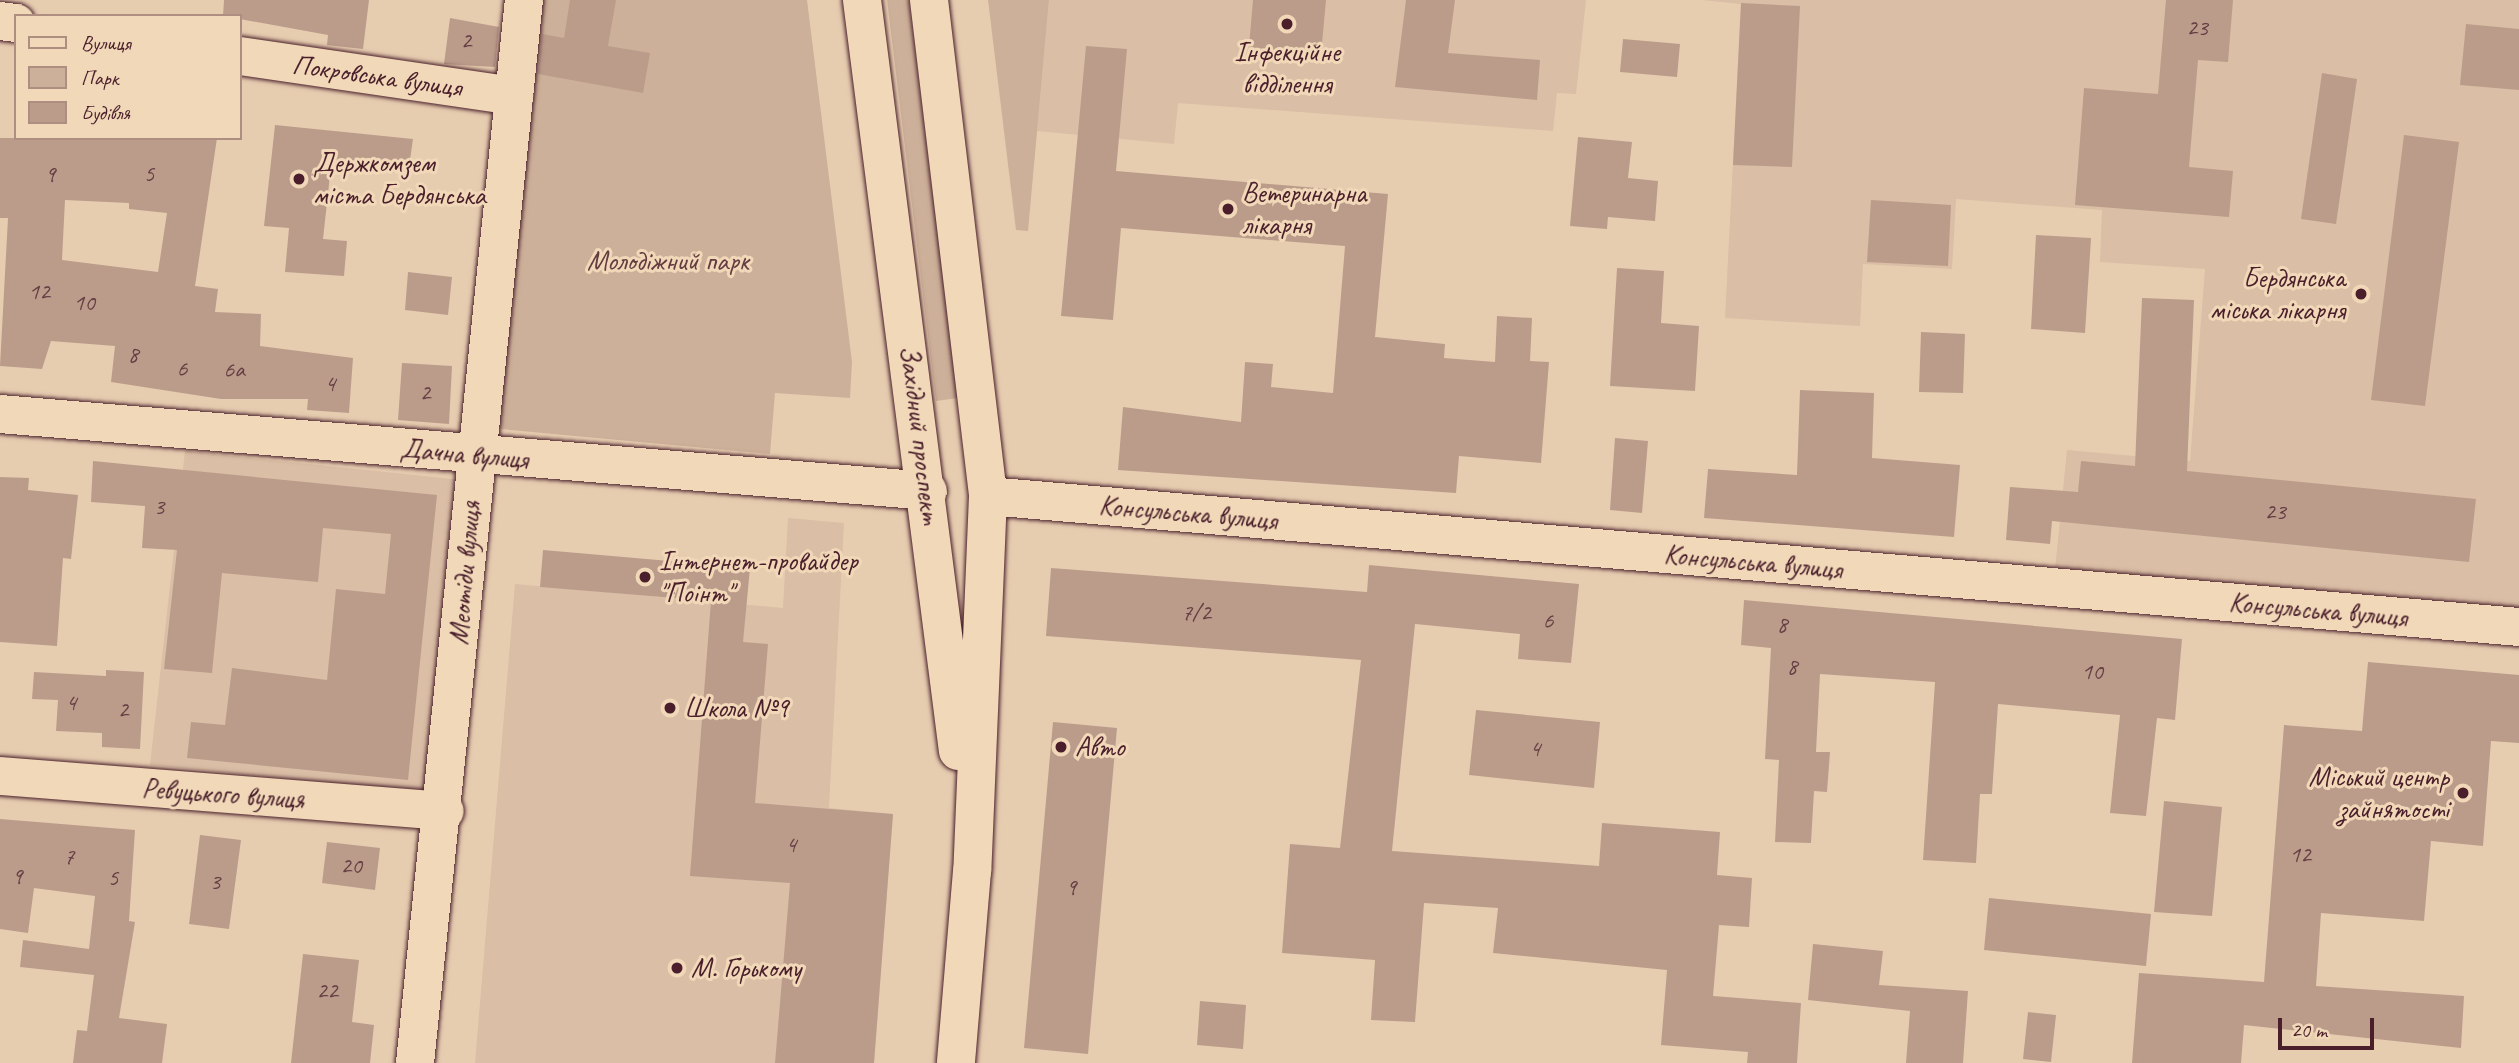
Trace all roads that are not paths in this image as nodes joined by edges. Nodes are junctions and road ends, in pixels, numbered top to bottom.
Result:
1 (524, 0) edge
2 (862, 0) edge
3 (929, 0) edge
4 (242, 56) edge
5 (514, 96) junction
6 (0, 414) edge
7 (475, 455) junction
8 (928, 491) junction
9 (988, 496) junction
10 (2519, 627) edge
11 (0, 776) edge
12 (445, 811) junction
13 (972, 871) junction
14 (415, 1063) edge
15 (956, 1063) edge

1 - 5 street, Меотіди вулиця
2 - 8 street, Західний проспект
3 - 9 street, Західний проспект
4 - 5 street, Покровська вулиця
5 - 7 street, Меотіди вулиця
6 - 7 street, Дачна вулиця
7 - 8 street, Дачна вулиця
7 - 12 street, Меотіди вулиця
8 - 9 street, Дачна вулиця
8 - 13 street, Західний проспект
9 - 10 street, Консульська вулиця
9 - 13 street, Західний проспект
11 - 12 street, Ревуцького вулиця
12 - 14 street, Меотіди вулиця
13 - 15 street, Західний проспект

